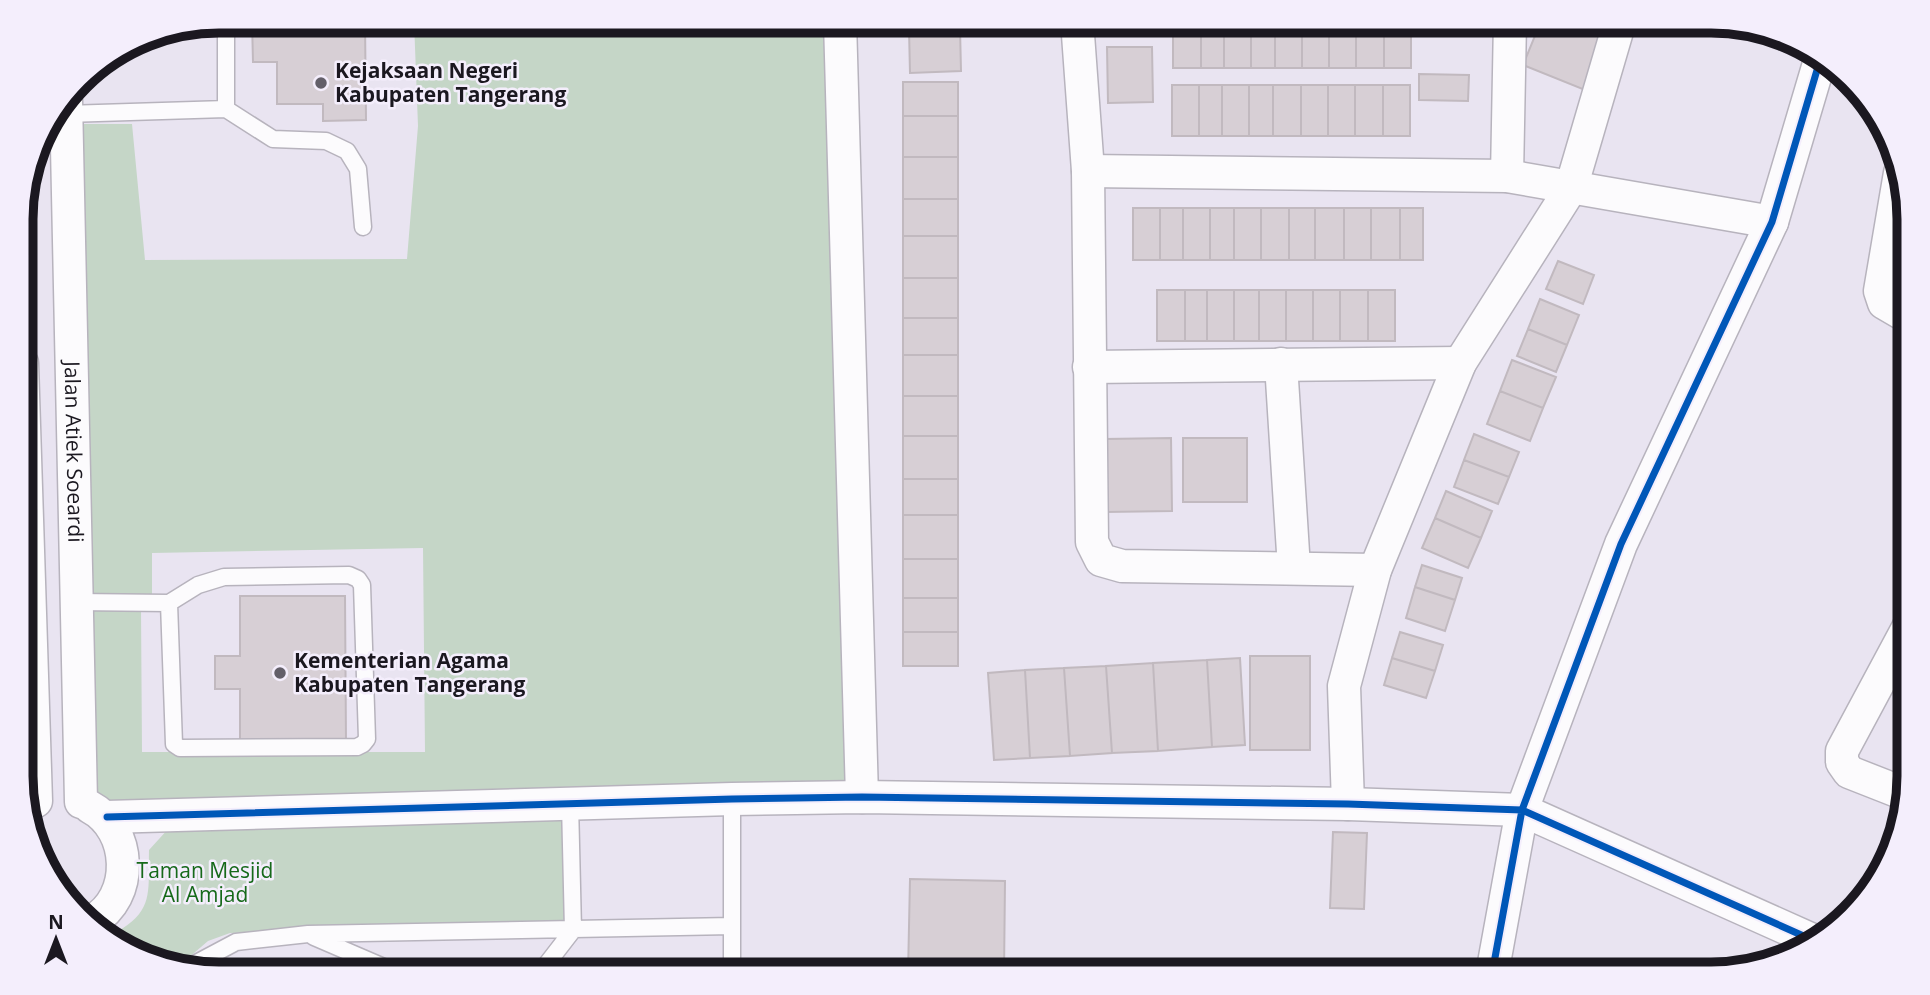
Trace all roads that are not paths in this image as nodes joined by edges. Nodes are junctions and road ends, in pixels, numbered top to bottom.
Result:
1 (226, 33) edge
2 (840, 33) edge
3 (1078, 33) edge
4 (1510, 33) edge
5 (1616, 33) edge
6 (1818, 68) edge
7 (72, 107) edge
8 (226, 109) junction
9 (66, 114) edge
10 (1088, 171) junction
11 (1507, 176) junction
12 (1571, 188) junction
13 (1895, 200) edge
14 (1772, 222) junction
15 (363, 227) dead end
16 (1897, 311) edge
17 (1280, 363) junction
18 (1460, 363) junction
19 (1089, 367) junction
20 (1294, 568) junction
21 (1375, 570) junction
22 (76, 602) junction
23 (169, 603) junction
24 (1897, 654) edge
25 (1896, 790) edge
26 (862, 797) junction
27 (732, 799) junction
28 (570, 803) junction
29 (1348, 804) junction
30 (36, 805) edge
31 (94, 810) junction
32 (1522, 810) junction
33 (99, 917) edge
34 (732, 926) junction
35 (573, 930) junction
36 (308, 934) junction
37 (1804, 936) edge
38 (201, 961) edge
39 (1494, 961) edge
40 (372, 962) edge
41 (548, 962) edge
42 (732, 962) edge

1 - 8 lane
2 - 26 street
3 - 10 street
4 - 11 street
5 - 12 street
6 - 14 street
7 - 8 lane
8 - 15 lane
9 - 22 street, Jalan Atiek Soeardi
10 - 11 street
10 - 19 street
11 - 12 street
12 - 14 street
12 - 18 street
13 - 16 street
14 - 32 street
17 - 18 street
17 - 19 street
17 - 20 street
18 - 21 street
19 - 20 street
20 - 21 street
21 - 29 street
22 - 23 lane
22 - 31 street, Jalan Atiek Soeardi
23 - 23 lane
24 - 25 street
26 - 27 street
26 - 29 street
27 - 28 street
27 - 34 lane
28 - 31 street
28 - 35 lane
29 - 32 street
30 - 31 street
31 - 33 street
32 - 37 street
32 - 39 street
34 - 35 lane
34 - 42 lane
35 - 36 lane
35 - 41 lane
36 - 38 lane
36 - 40 lane

